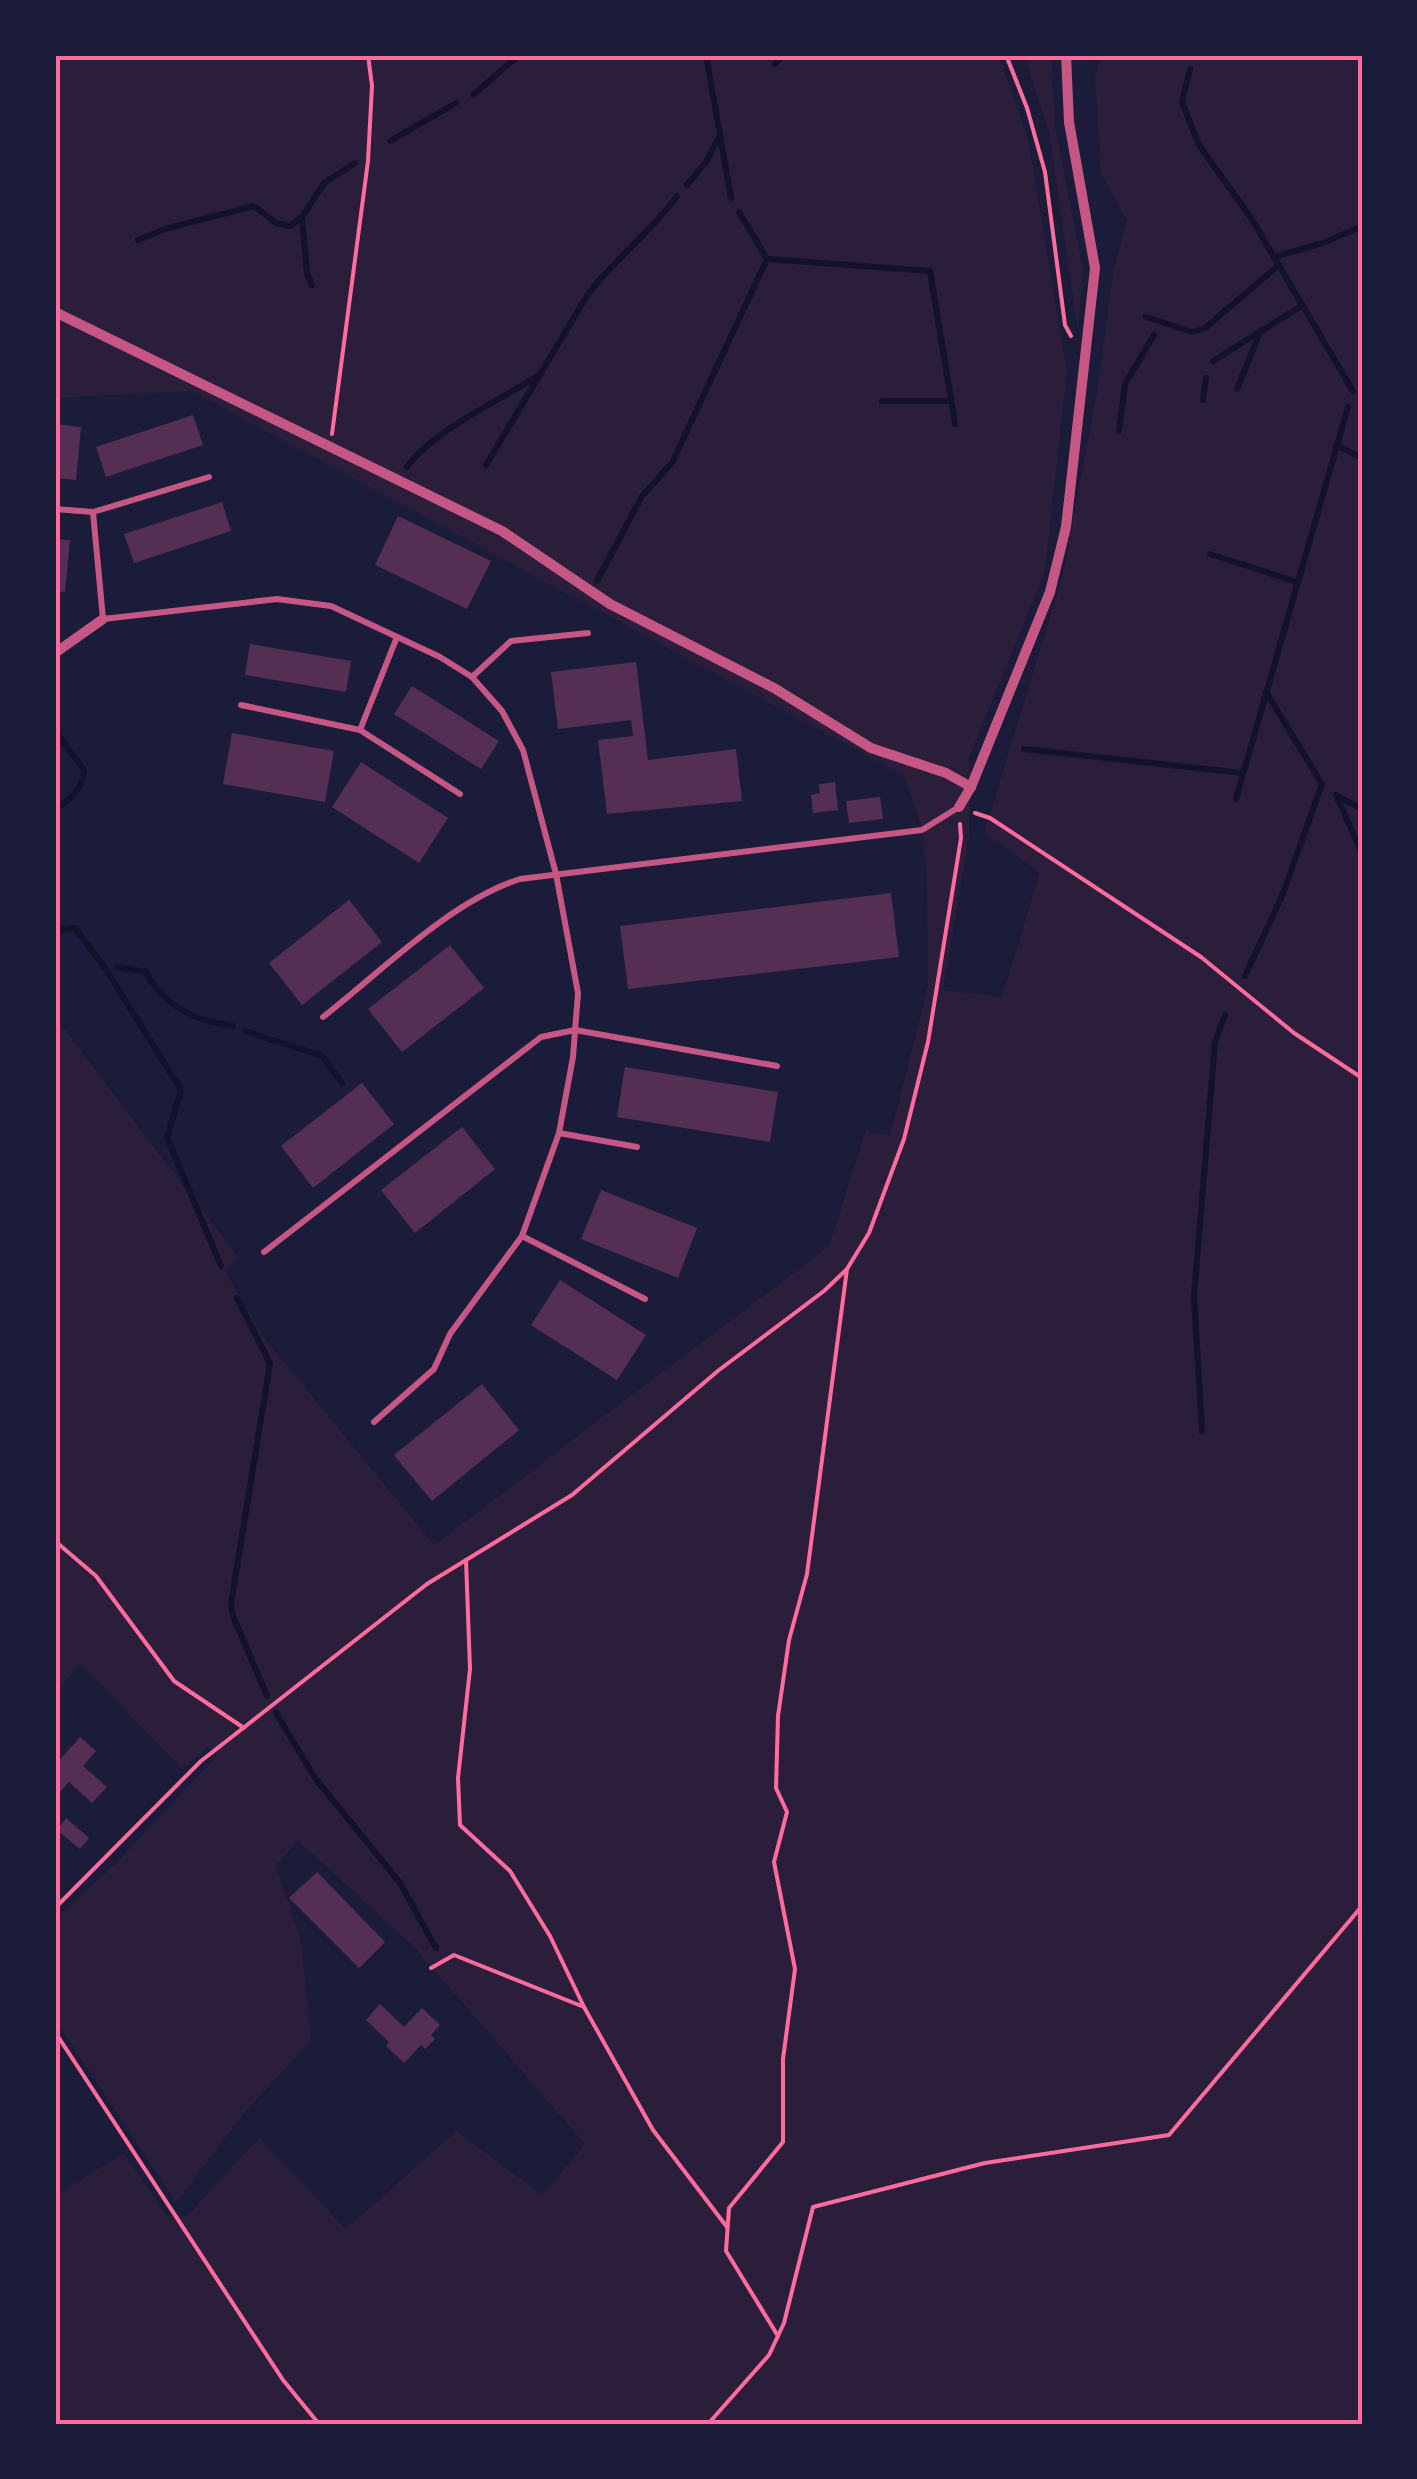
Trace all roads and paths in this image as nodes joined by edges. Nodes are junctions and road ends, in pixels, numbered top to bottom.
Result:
1 (368, 55) edge
2 (1006, 55) edge
3 (1069, 55) edge
4 (55, 312) edge
5 (1072, 338) dead end
6 (330, 448) junction
7 (209, 477) dead end
8 (55, 510) edge
9 (93, 512) junction
10 (103, 619) junction
11 (588, 633) dead end
12 (397, 637) junction
13 (55, 652) edge
14 (472, 678) junction
15 (241, 705) dead end
16 (360, 730) junction
17 (971, 787) junction
18 (460, 794) dead end
19 (959, 807) junction
20 (556, 874) junction
21 (323, 1018) dead end
22 (575, 1030) junction
23 (778, 1066) dead end
24 (1362, 1078) edge
25 (559, 1134) junction
26 (637, 1147) dead end
27 (522, 1236) junction
28 (264, 1252) dead end
29 (847, 1269) junction
30 (645, 1299) dead end
31 (374, 1422) dead end
32 (55, 1541) edge
33 (466, 1560) junction
34 (244, 1728) junction
35 (1362, 1906) edge
36 (55, 1908) edge
37 (431, 1968) dead end
38 (584, 2007) junction
39 (55, 2032) edge
40 (727, 2227) junction
41 (778, 2336) junction
42 (319, 2424) edge
43 (708, 2424) edge

1 - 6 path
2 - 5 path
3 - 17 street
4 - 6 street
6 - 17 street
7 - 9 lane
8 - 9 lane
9 - 10 lane
10 - 12 lane
10 - 13 street
11 - 14 lane
12 - 14 lane
12 - 16 lane
14 - 20 lane
15 - 16 lane
16 - 18 lane
17 - 19 street
19 - 20 lane
19 - 24 path
19 - 29 path
20 - 21 lane
20 - 22 lane
22 - 23 lane
22 - 25 lane
22 - 28 lane
25 - 26 lane
25 - 27 lane
27 - 30 lane
27 - 31 lane
29 - 33 path
29 - 40 path
32 - 34 path
33 - 34 path
33 - 38 path
34 - 36 path
35 - 41 path
37 - 38 path
38 - 40 path
39 - 42 path
40 - 41 path
41 - 43 path

